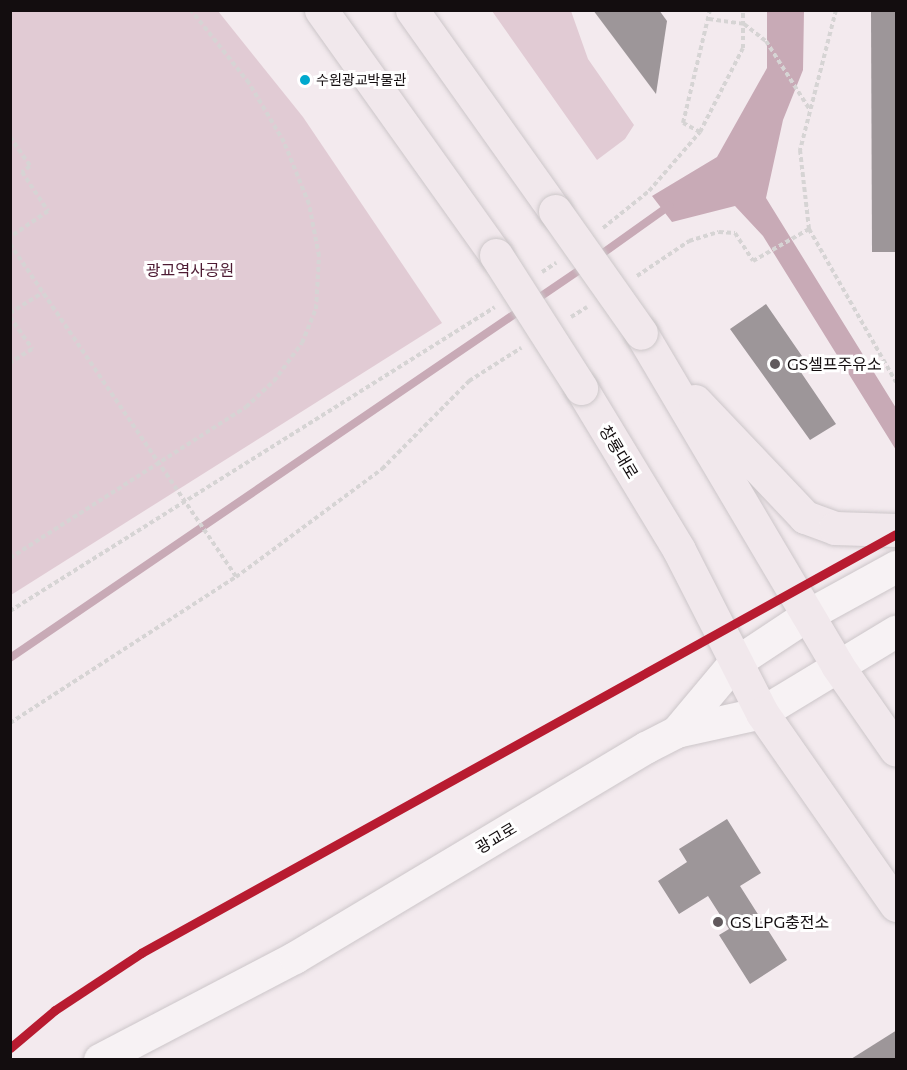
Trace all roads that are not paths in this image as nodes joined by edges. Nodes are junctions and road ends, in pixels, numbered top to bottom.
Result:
1 (321, 10) edge
2 (412, 10) edge
3 (659, 363) junction
4 (897, 530) edge
5 (897, 567) edge
6 (807, 616) junction
7 (897, 632) edge
8 (733, 665) junction
9 (837, 666) junction
10 (762, 713) junction
11 (677, 732) junction
12 (897, 750) edge
13 (897, 905) edge
14 (99, 1059) edge

1 - 8 main road, 창룡대로, bridge
2 - 3 main road, bridge
3 - 4 main road
3 - 6 main road
5 - 6 main road
6 - 8 main road
6 - 9 main road
7 - 9 main road, 광교로
8 - 10 main road, 창룡대로
8 - 11 main road
9 - 10 main road, 광교로
9 - 12 main road
10 - 11 main road, 광교로
10 - 13 main road, 창룡대로
11 - 14 main road, 광교로

